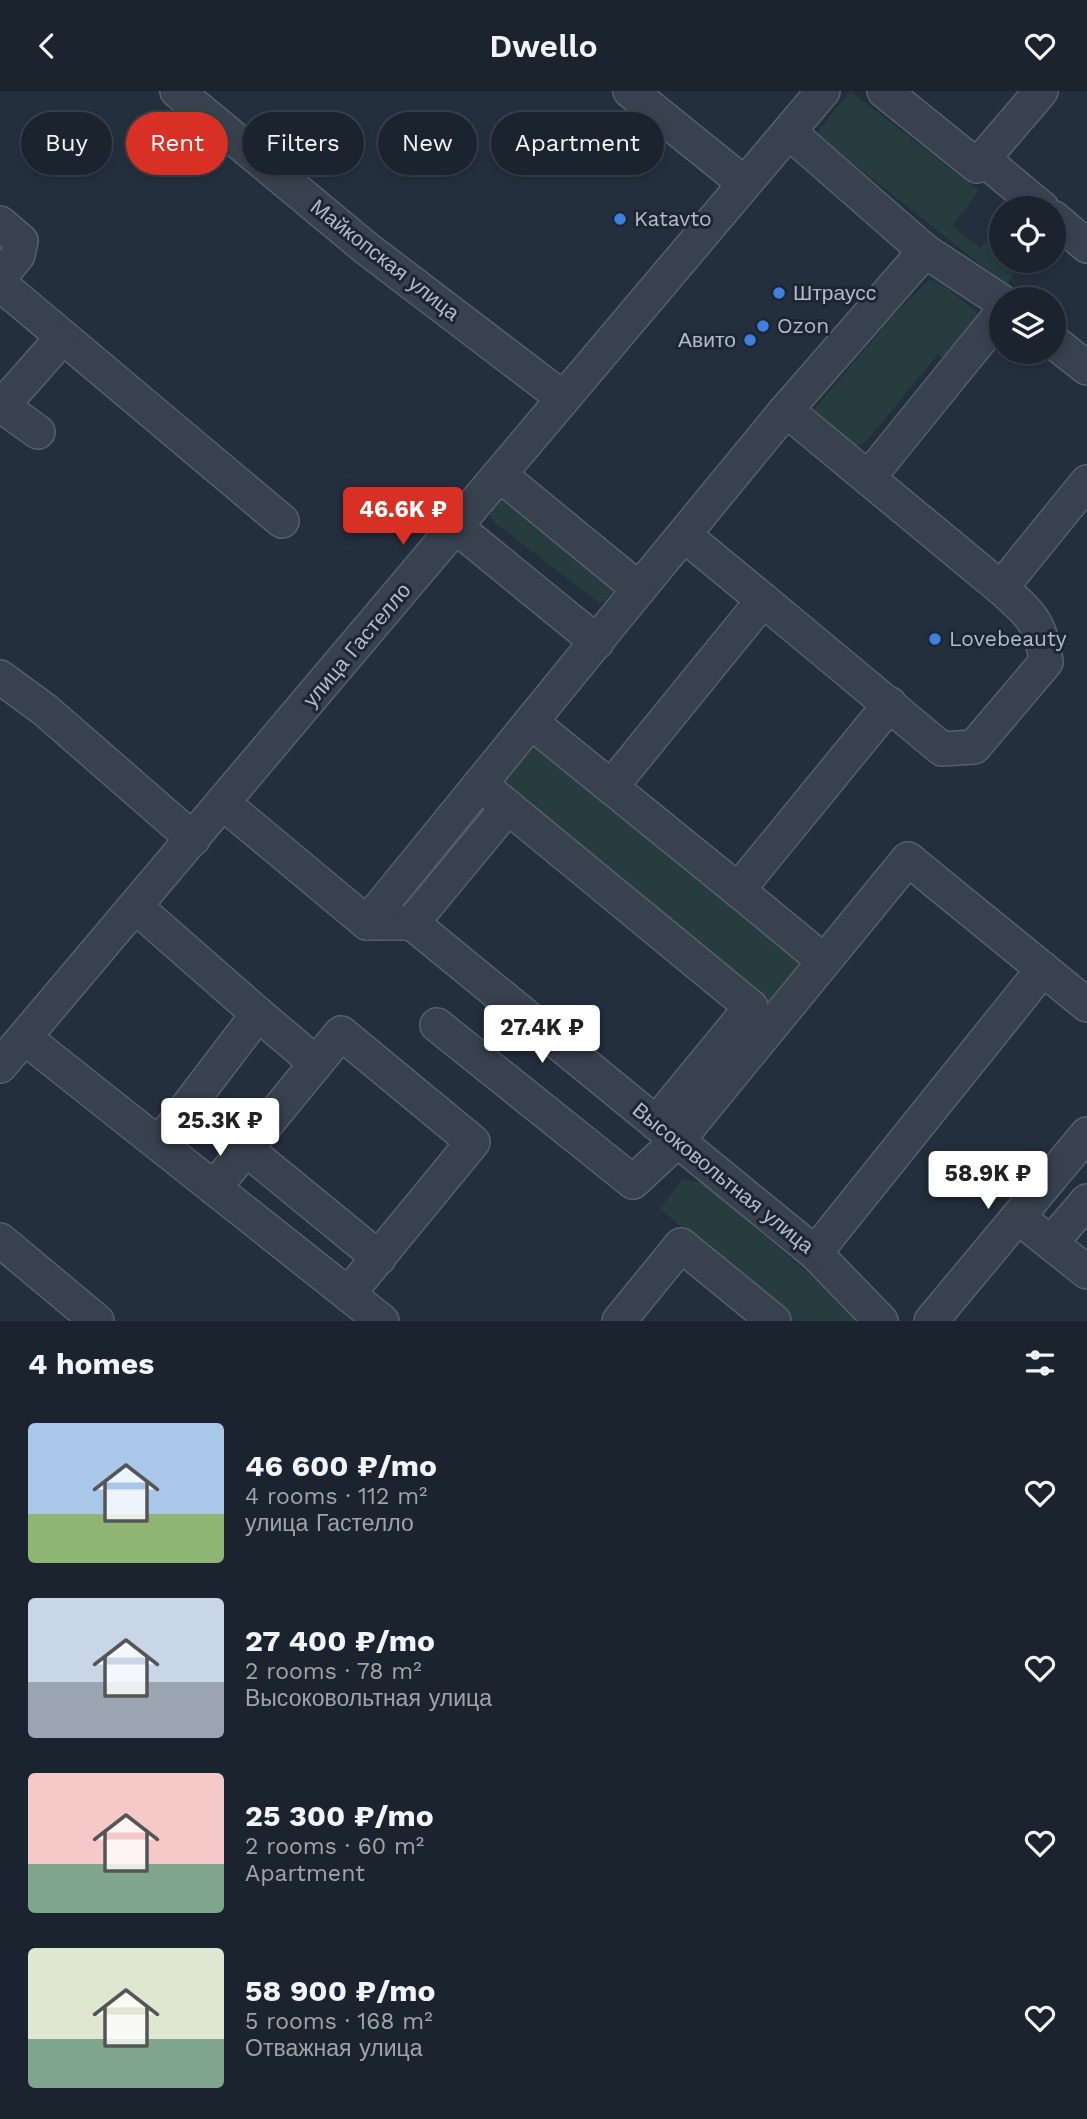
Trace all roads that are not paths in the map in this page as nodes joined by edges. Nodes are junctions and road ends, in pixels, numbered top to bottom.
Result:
1 (177, 91) edge
2 (630, 91) edge
3 (823, 91) edge
4 (884, 91) edge
5 (1041, 91) edge
6 (789, 132) junction
7 (983, 159) junction
8 (744, 183) junction
9 (1028, 196) edge
10 (0, 223) edge
11 (1066, 228) edge
12 (1087, 246) edge
13 (925, 251) junction
14 (0, 277) edge
15 (0, 284) edge
16 (989, 293) edge
17 (989, 329) edge
18 (62, 337) junction
19 (1066, 351) edge
20 (1087, 368) edge
21 (563, 398) junction
22 (1, 405) edge
23 (786, 410) junction
24 (38, 432) dead end
25 (500, 475) junction
26 (869, 477) junction
27 (1087, 482) edge
28 (282, 521) dead end
29 (456, 527) junction
30 (684, 535) junction
31 (1001, 588) junction
32 (639, 589) junction
33 (763, 600) junction
34 (597, 642) junction
35 (0, 677) edge
36 (890, 704) junction
37 (531, 722) junction
38 (480, 784) junction
39 (611, 787) junction
40 (223, 803) junction
41 (508, 807) junction
42 (193, 839) junction
43 (738, 891) junction
44 (135, 907) junction
45 (367, 923) junction
46 (412, 923) junction
47 (824, 961) junction
48 (1043, 969) junction
49 (1087, 1005) edge
50 (258, 1014) junction
51 (437, 1025) dead end
52 (24, 1038) junction
53 (316, 1063) junction
54 (0, 1066) edge
55 (667, 1132) junction
56 (1087, 1134) edge
57 (159, 1144) junction
58 (246, 1149) junction
59 (214, 1188) junction
60 (1087, 1201) edge
61 (1018, 1217) junction
62 (0, 1240) edge
63 (1051, 1244) junction
64 (815, 1253) junction
65 (379, 1258) junction
66 (1087, 1272) edge
67 (349, 1293) junction
68 (97, 1321) edge
69 (383, 1321) edge
70 (619, 1321) edge
71 (774, 1321) edge
72 (881, 1321) edge
73 (931, 1321) edge

1 - 21 street, Майкопская улица
2 - 8 street
3 - 6 street, улица Гастелло
4 - 7 street
5 - 7 street
6 - 8 street, улица Гастелло
6 - 13 street
7 - 9 street
8 - 21 street, улица Гастелло
10 - 14 street
11 - 12 street
13 - 16 street
13 - 23 street
15 - 18 street
17 - 26 street
18 - 22 street
18 - 28 street
19 - 20 street
21 - 25 street, улица Гастелло
22 - 24 street
23 - 26 street
23 - 30 street
25 - 29 street, улица Гастелло
25 - 32 street
26 - 31 street
27 - 31 street
29 - 34 street
29 - 40 street, улица Гастелло
30 - 32 street
30 - 33 street
31 - 36 street
32 - 34 street
33 - 36 street
33 - 39 street
34 - 37 street
35 - 42 street
36 - 43 street
37 - 38 street
37 - 39 street
38 - 41 street
38 - 45 street
39 - 43 street
40 - 42 street, улица Гастелло
40 - 45 street
41 - 46 street
41 - 55 street
42 - 44 street, улица Гастелло
43 - 47 street
44 - 50 street
44 - 52 street, улица Гастелло
45 - 46 street
46 - 55 street, Высоковольтная улица
47 - 48 street
47 - 55 street
48 - 49 street
48 - 64 street
50 - 53 street
50 - 57 street
51 - 55 street
52 - 54 street, улица Гастелло
52 - 57 street
53 - 58 street
53 - 65 street
55 - 64 street, Высоковольтная улица
56 - 61 street
57 - 59 street
58 - 59 street
58 - 65 street
59 - 67 street
60 - 63 street
61 - 63 street
61 - 73 street
62 - 68 street
63 - 66 street
64 - 72 street, Высоковольтная улица
65 - 67 street
67 - 69 street
70 - 71 street

